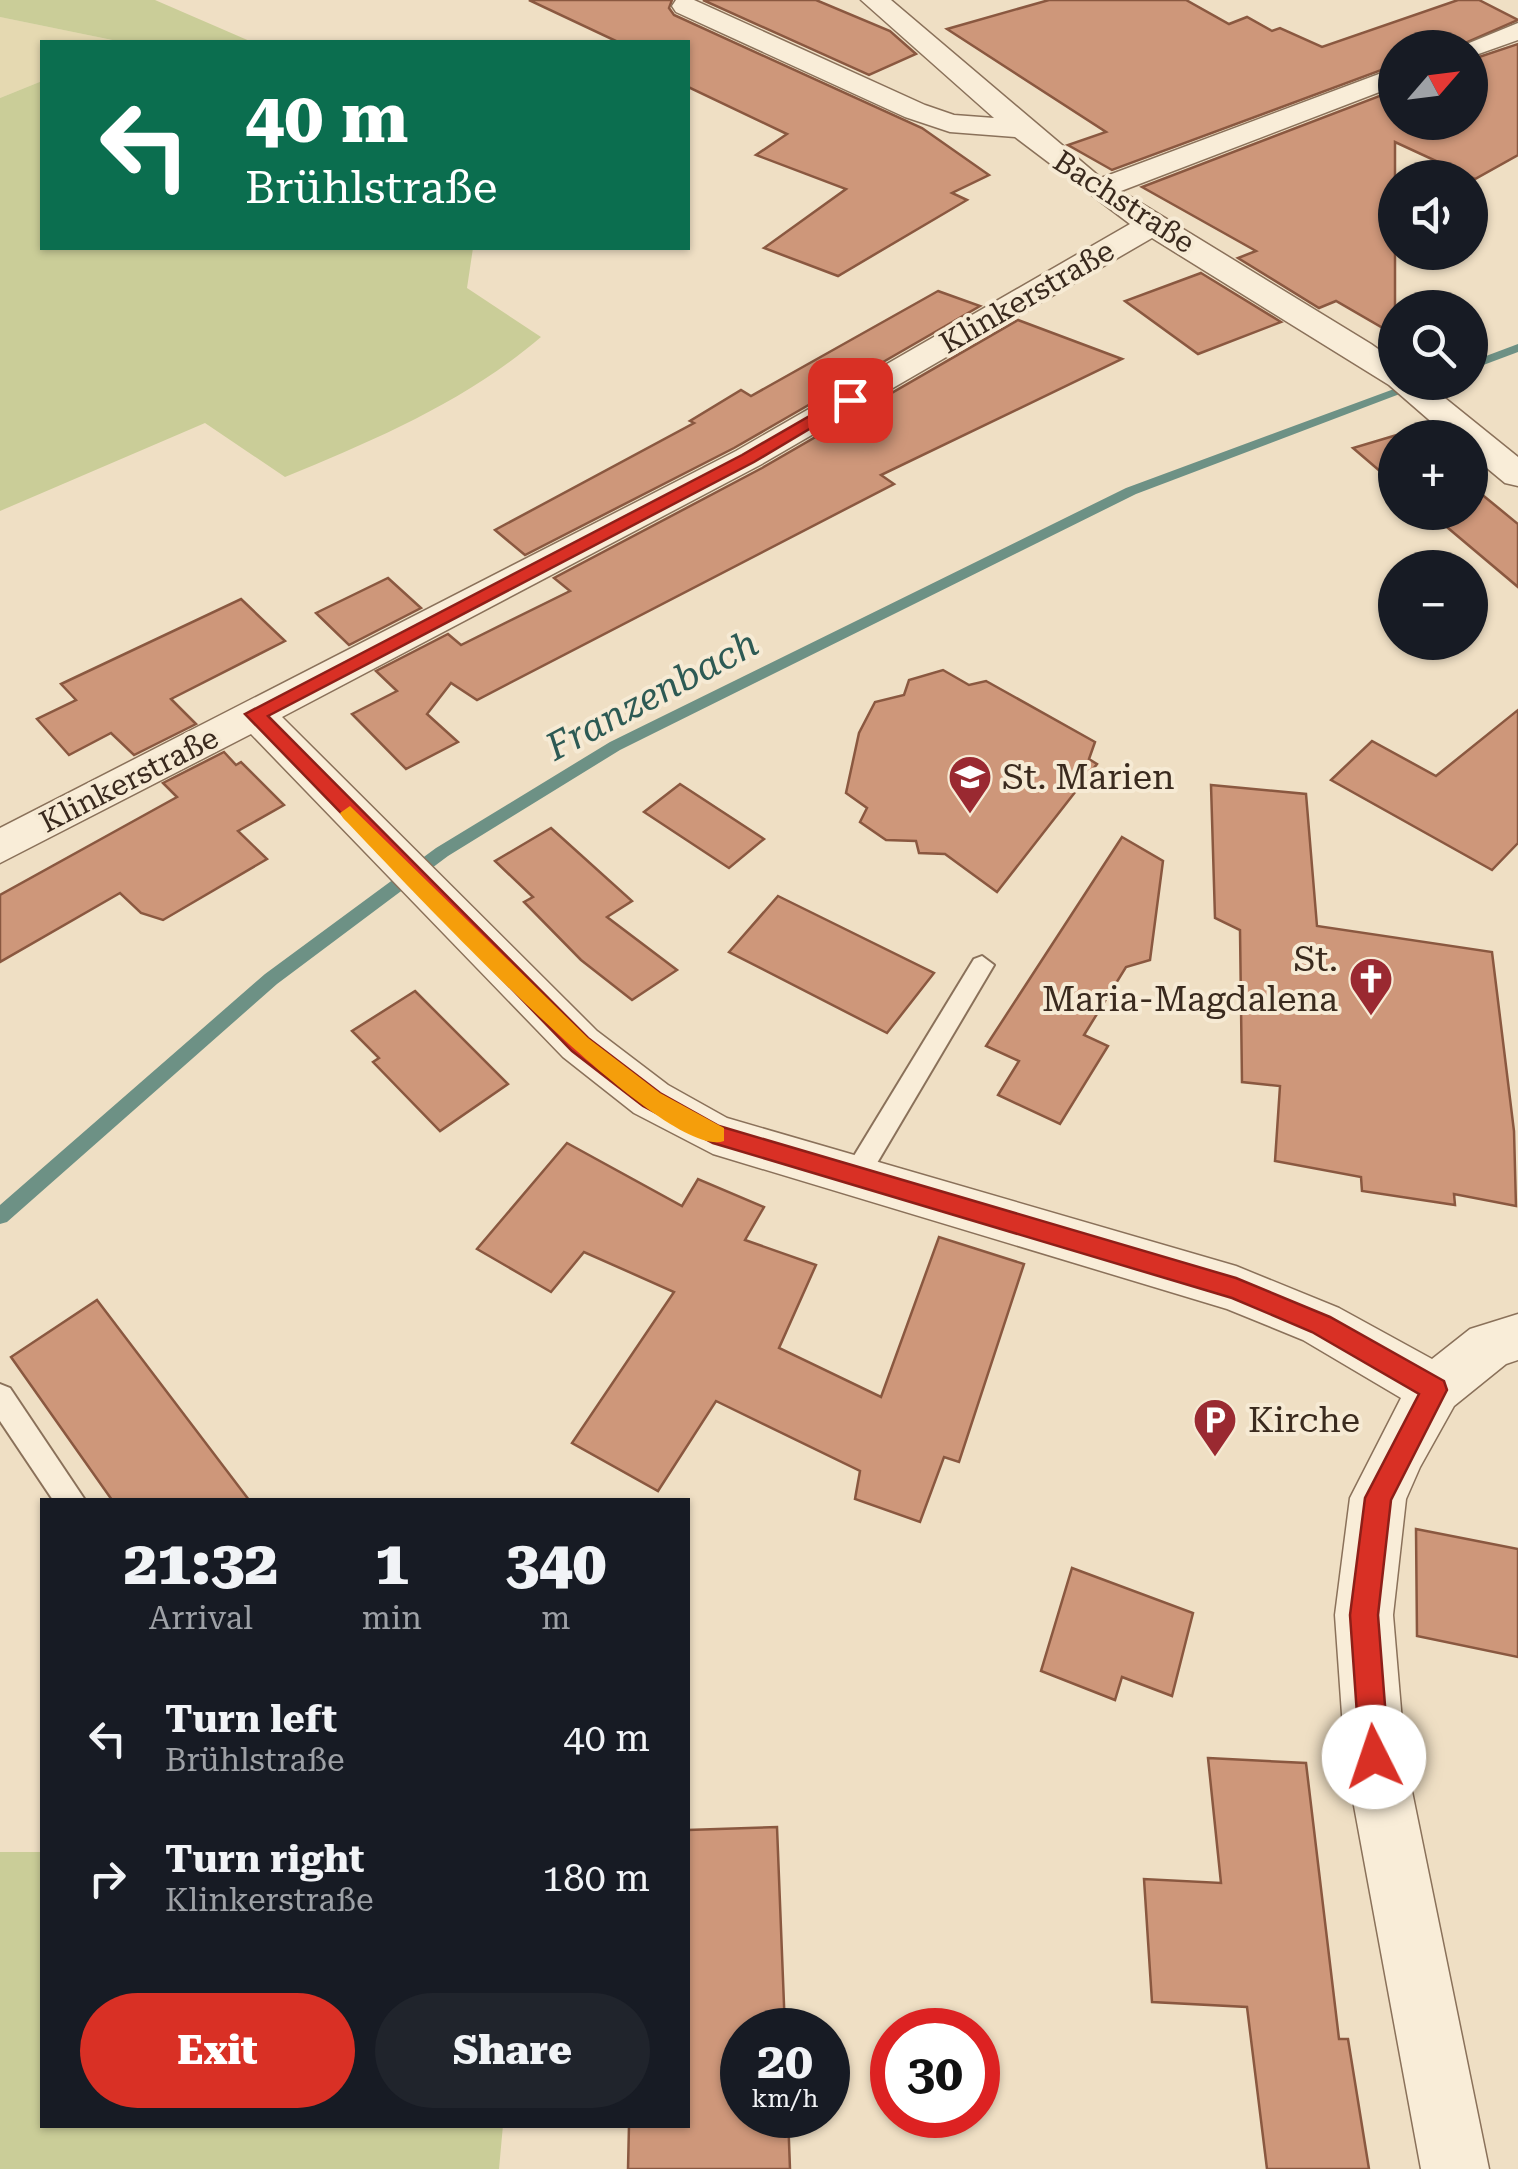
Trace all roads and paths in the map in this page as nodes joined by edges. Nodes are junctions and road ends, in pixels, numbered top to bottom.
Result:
1 (874, 0) edge
2 (684, 6) dead end
3 (1518, 31) edge
4 (1488, 43) edge
5 (1378, 82) edge
6 (1018, 129) junction
7 (1098, 189) junction
8 (1154, 224) junction
9 (1378, 367) edge
10 (1425, 400) edge
11 (1518, 475) edge
12 (255, 714) junction
13 (0, 847) edge
14 (982, 965) dead end
15 (854, 1176) junction
16 (1518, 1337) edge
17 (1434, 1390) junction
18 (0, 1397) edge
19 (69, 1498) edge
20 (1455, 2169) edge

1 - 6 street, Bachstraße
2 - 6 street
3 - 4 street
5 - 7 street
6 - 7 street, Bachstraße
7 - 8 street, Bachstraße
8 - 9 street, Bachstraße
8 - 12 street, Klinkerstraße
10 - 11 street, Bachstraße
12 - 13 street, Klinkerstraße
12 - 15 street
14 - 15 lane
15 - 17 street
16 - 17 street
17 - 20 street
18 - 19 lane

